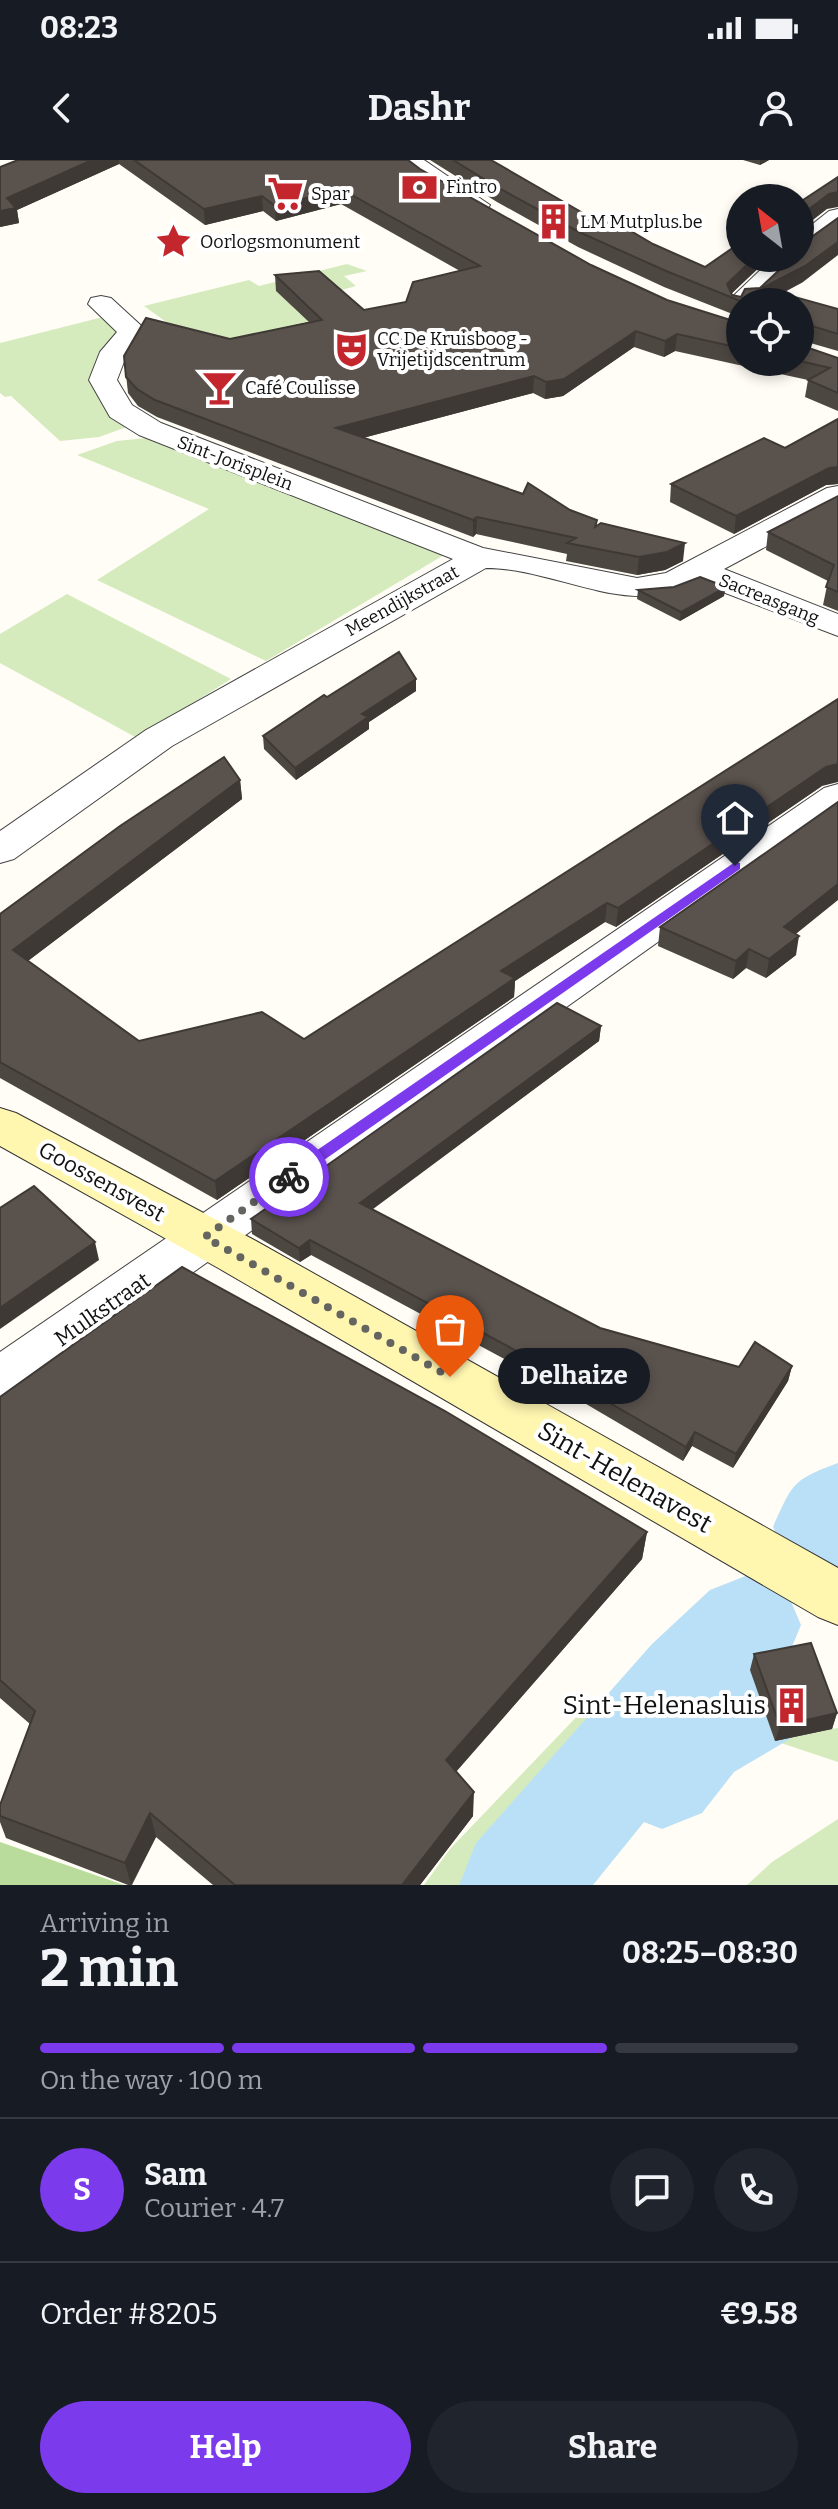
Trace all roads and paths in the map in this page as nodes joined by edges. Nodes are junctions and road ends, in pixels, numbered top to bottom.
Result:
1 (408, 160) edge
2 (838, 216) edge
3 (501, 218) edge
4 (814, 236) edge
5 (773, 272) edge
6 (755, 288) edge
7 (101, 304) dead end
8 (726, 315) edge
9 (719, 322) edge
10 (838, 495) edge
11 (479, 558) junction
12 (699, 571) junction
13 (838, 626) edge
14 (838, 796) edge
15 (0, 850) edge
16 (0, 1125) edge
17 (205, 1237) junction
18 (0, 1380) edge
19 (838, 1598) edge

1 - 3 street
2 - 4 street
5 - 6 street
7 - 11 street, Sint-Jorisplein
8 - 9 street
10 - 12 street, Meendijkstraat
11 - 12 street, Meendijkstraat
11 - 15 street, Meendijkstraat
12 - 13 street, Sacreasgang
14 - 17 street, Mulkstraat
16 - 17 street, Goossensvest
17 - 18 street, Mulkstraat
17 - 19 street, Sint-Helenavest

